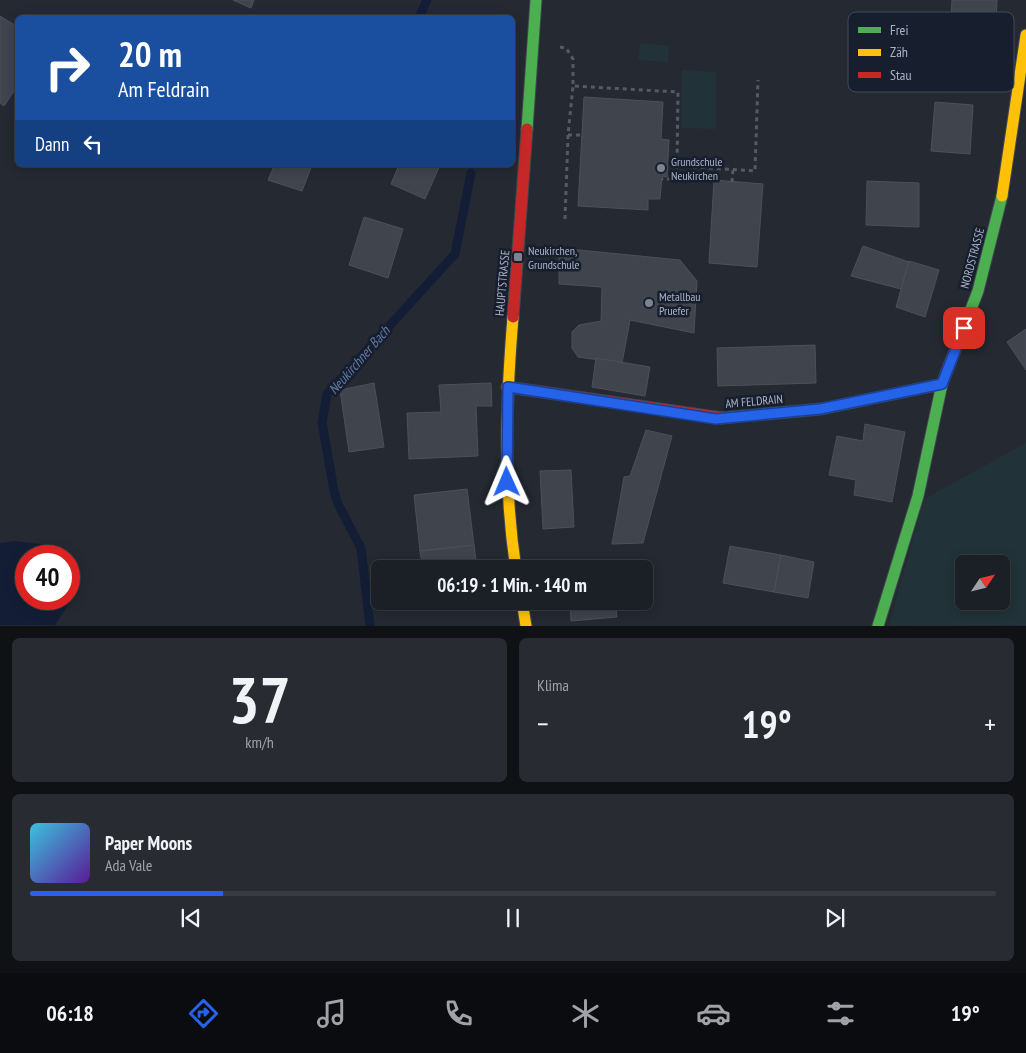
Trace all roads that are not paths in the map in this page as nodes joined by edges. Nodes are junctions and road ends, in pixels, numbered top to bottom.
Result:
1 (536, 0) edge
2 (1026, 35) edge
3 (942, 384) junction
4 (508, 387) junction
5 (514, 560) edge
6 (523, 610) edge
7 (526, 626) edge
8 (878, 626) edge

1 - 4 street, HAUPTSTRASSE
2 - 3 street, NORDSTRASSE
3 - 4 street, AM FELDRAIN
3 - 8 street, NORDSTRASSE
4 - 5 street, HAUPTSTRASSE
6 - 7 street

